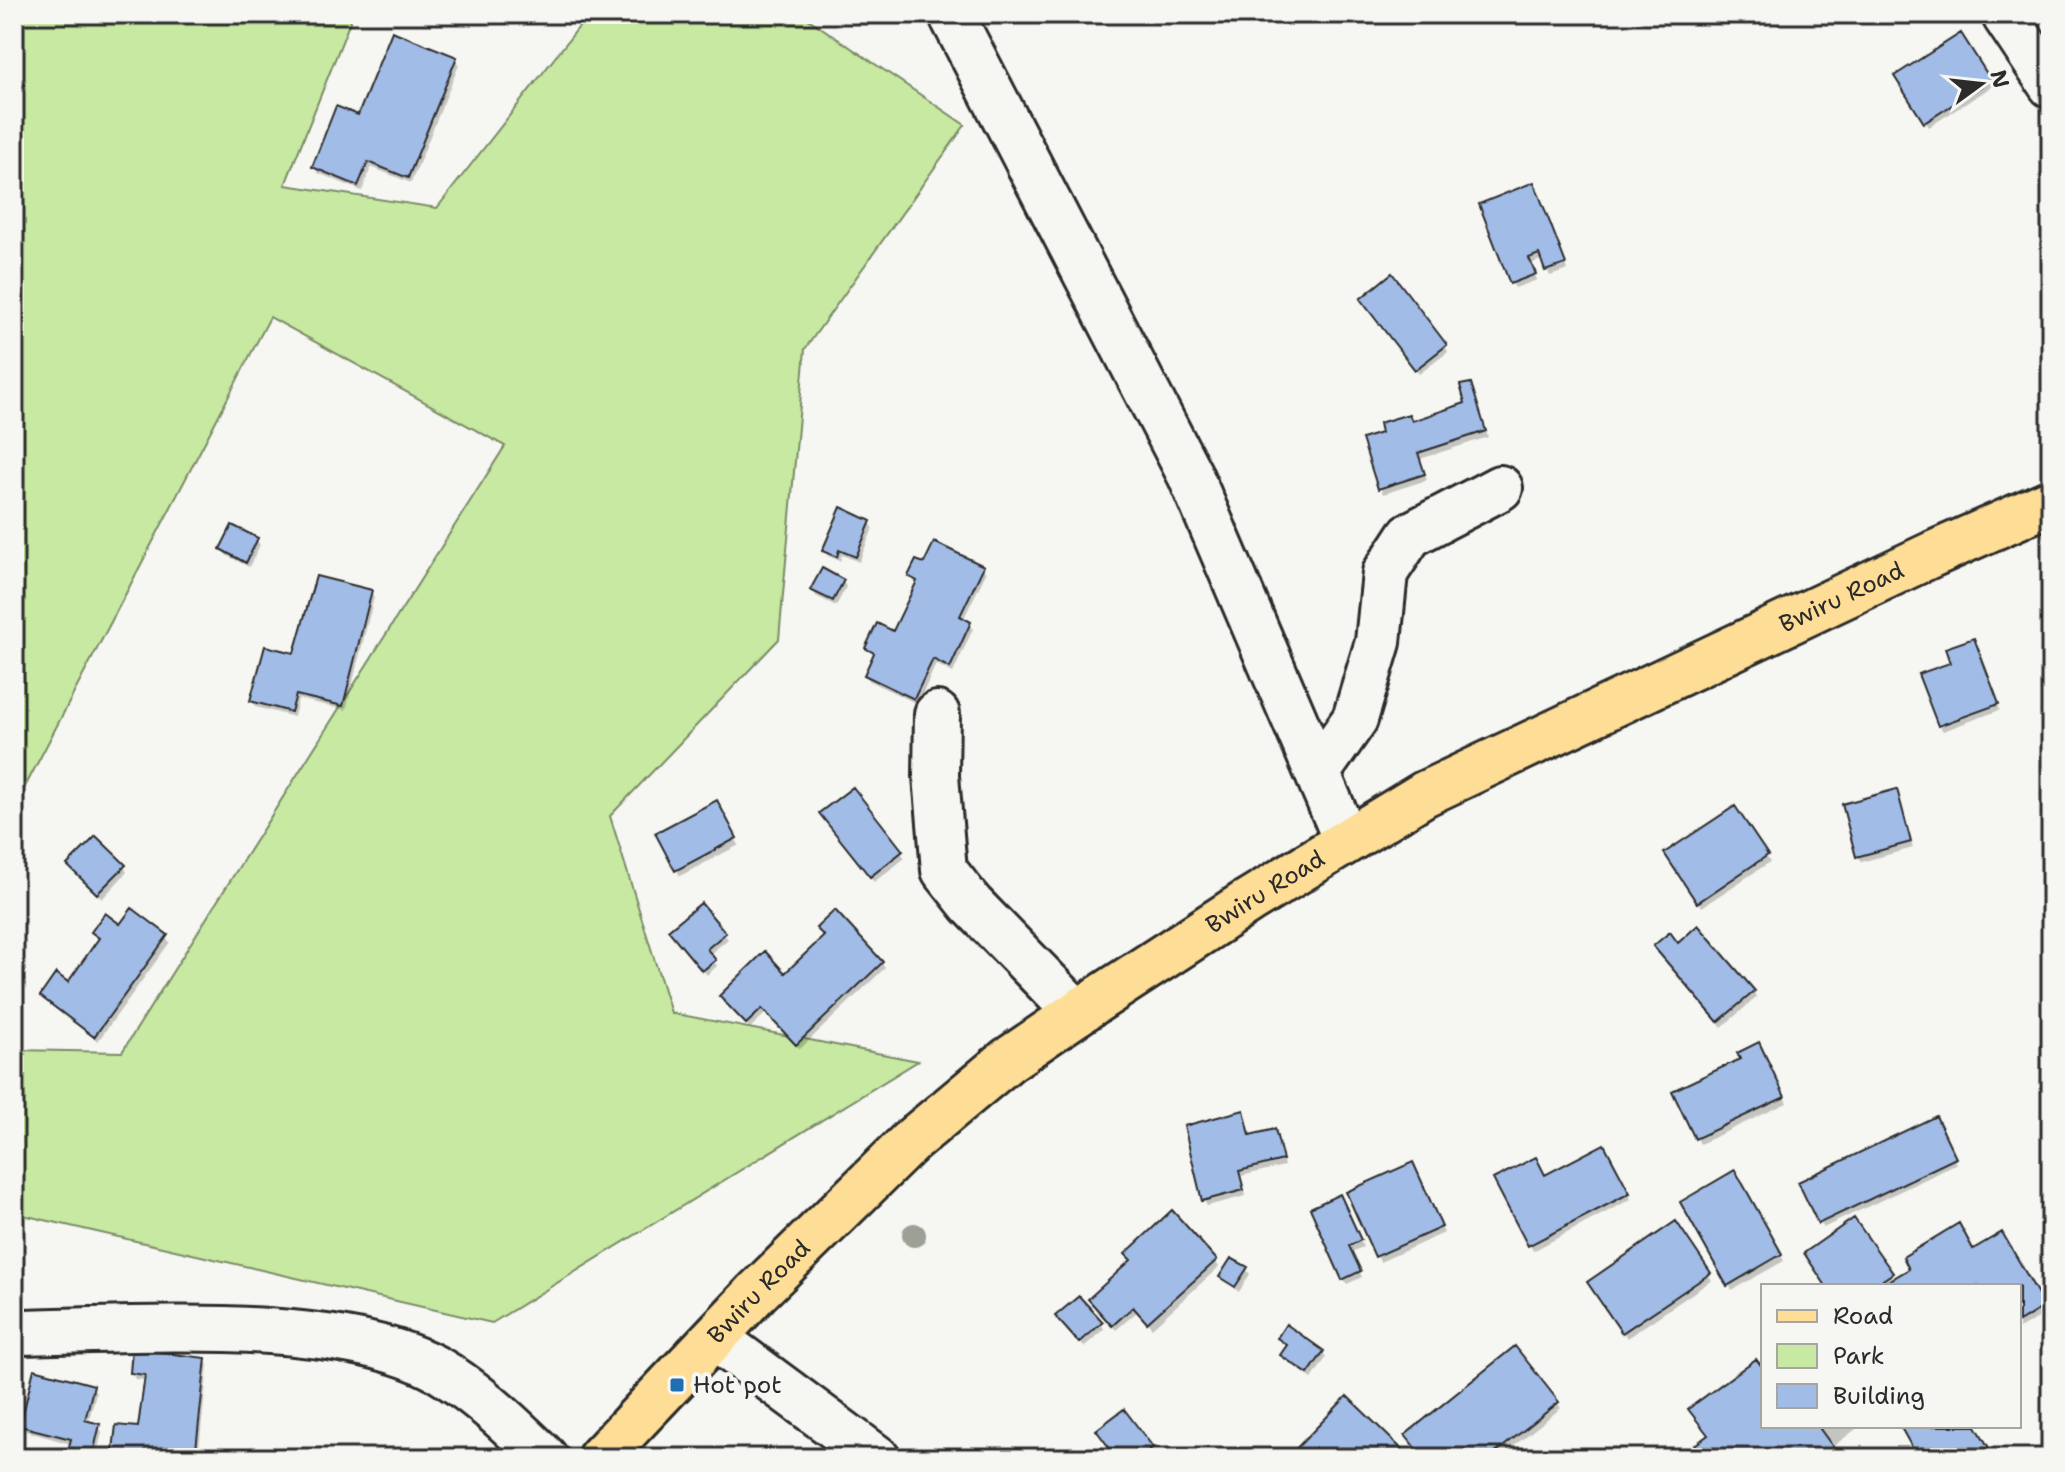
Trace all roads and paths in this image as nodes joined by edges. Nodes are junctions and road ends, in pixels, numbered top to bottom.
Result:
1 (951, 14) edge
2 (2005, 16) dead end
3 (2051, 85) edge
4 (1500, 488) dead end
5 (2051, 502) edge
6 (937, 714) dead end
7 (1318, 772) junction
8 (1346, 840) junction
9 (1077, 1013) junction
10 (14, 1332) edge
11 (715, 1338) junction
12 (545, 1458) edge
13 (600, 1458) edge
14 (877, 1458) edge

1 - 7 street
2 - 3 street
4 - 7 street
5 - 8 main road, Bwiru Road
6 - 9 street
7 - 8 street
8 - 9 main road, Bwiru Road
9 - 11 main road, Bwiru Road
10 - 12 street
11 - 13 main road, Bwiru Road
11 - 14 street

